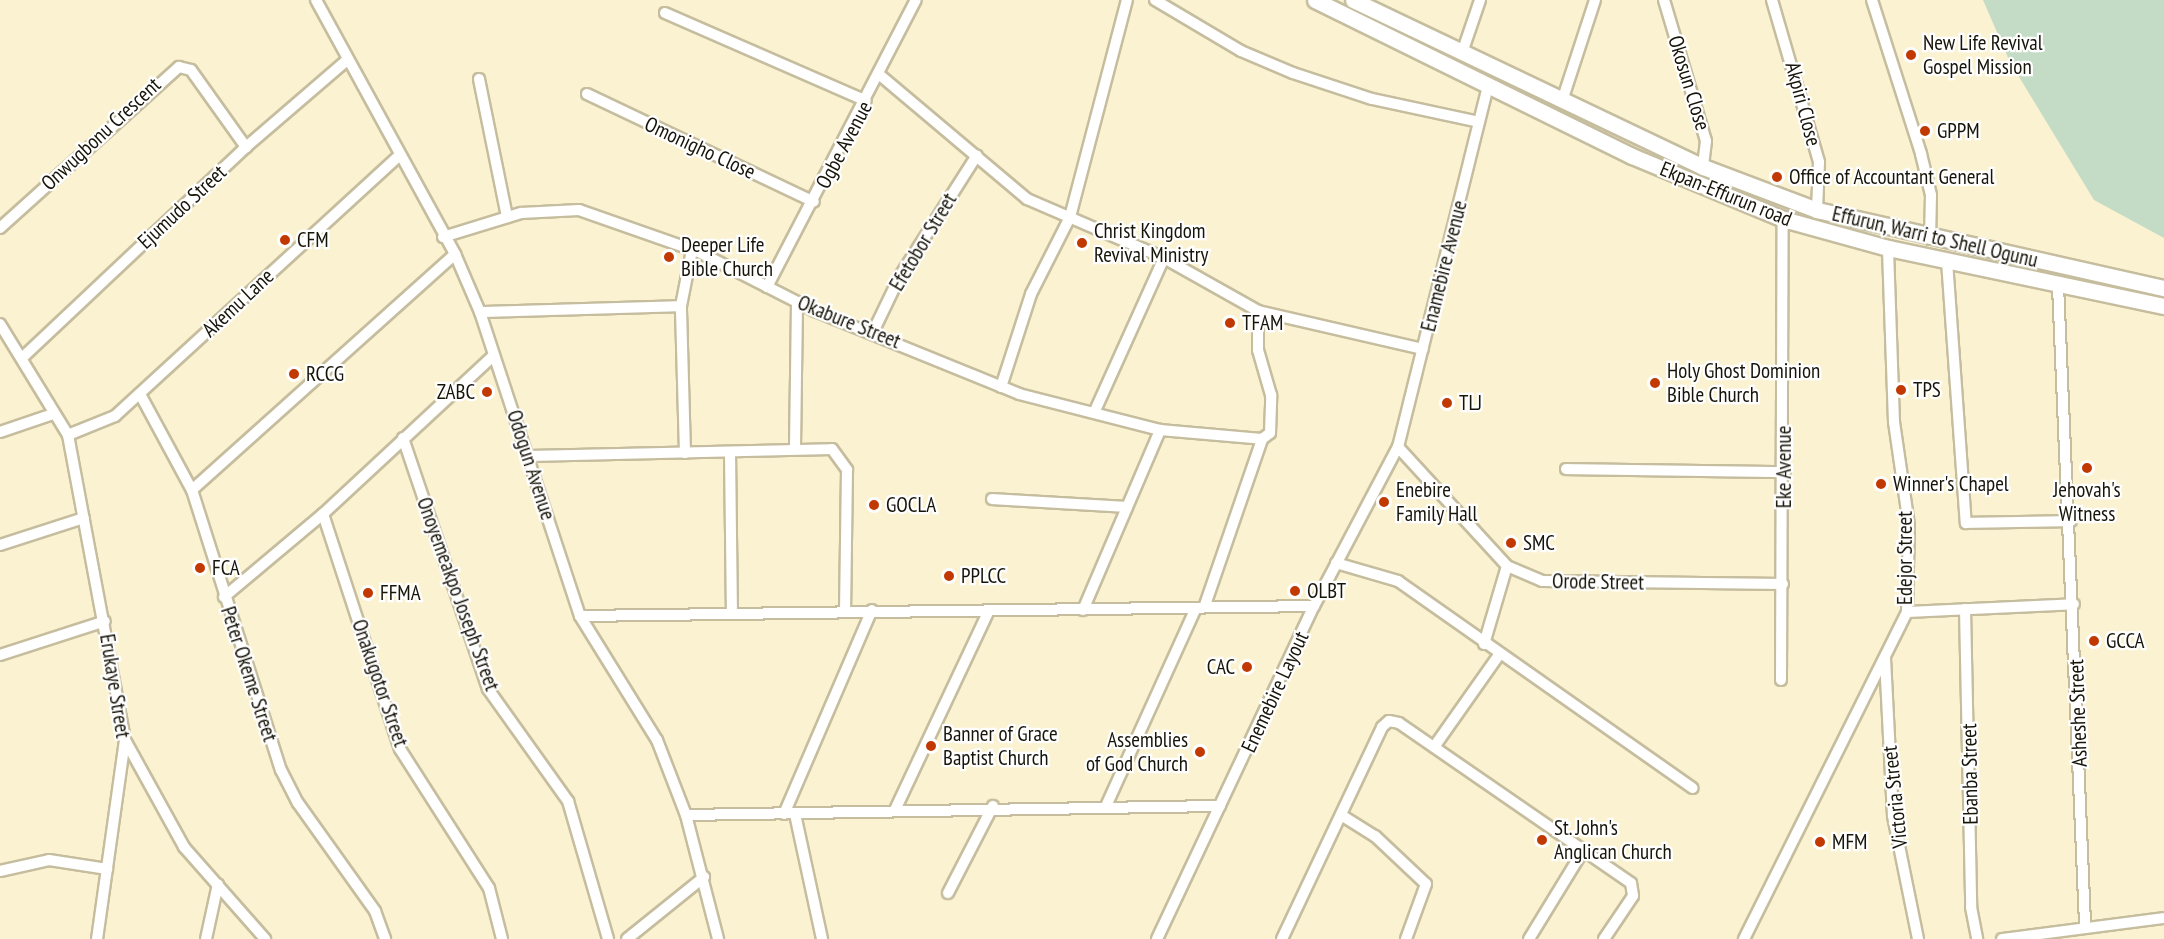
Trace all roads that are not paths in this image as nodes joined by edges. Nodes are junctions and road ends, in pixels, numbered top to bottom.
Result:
1 (316, 0) edge
2 (916, 0) edge
3 (1127, 0) edge
4 (1155, 0) edge
5 (1316, 0) edge
6 (1480, 0) edge
7 (1595, 0) edge
8 (1664, 0) edge
9 (1772, 0) edge
10 (1872, 0) edge
11 (1357, 1) edge
12 (665, 13) dead end
13 (1462, 50) junction
14 (346, 61) junction
15 (881, 76) junction
16 (479, 79) dead end
17 (1488, 85) junction
18 (587, 94) dead end
19 (866, 101) junction
20 (1562, 101) junction
21 (1479, 122) junction
22 (246, 147) junction
23 (978, 155) junction
24 (399, 156) junction
25 (1703, 167) junction
26 (814, 202) junction
27 (1817, 210) junction
28 (1070, 217) junction
29 (507, 218) junction
30 (1783, 219) junction
31 (0, 228) edge
32 (443, 237) junction
33 (1930, 239) junction
34 (1888, 248) junction
35 (692, 250) junction
36 (455, 254) junction
37 (1164, 258) junction
38 (1947, 261) junction
39 (2058, 285) junction
40 (767, 287) junction
41 (2164, 288) edge
42 (797, 302) junction
43 (681, 306) junction
44 (2164, 306) edge
45 (1258, 311) junction
46 (480, 312) junction
47 (0, 324) edge
48 (873, 332) junction
49 (1423, 349) junction
50 (494, 355) junction
51 (22, 358) junction
52 (1001, 387) junction
53 (140, 394) junction
54 (1094, 413) junction
55 (53, 414) junction
56 (1160, 430) junction
57 (0, 432) edge
58 (68, 435) junction
59 (403, 438) junction
60 (1262, 439) junction
61 (795, 447) junction
62 (1398, 447) junction
63 (685, 453) junction
64 (730, 453) junction
65 (529, 456) junction
66 (1566, 470) dead end
67 (1785, 472) junction
68 (192, 490) junction
69 (992, 499) dead end
70 (1127, 507) junction
71 (324, 514) junction
72 (84, 518) junction
73 (2071, 521) junction
74 (0, 545) edge
75 (1336, 563) junction
76 (1507, 567) junction
77 (1783, 584) junction
78 (224, 597) junction
79 (2074, 604) junction
80 (1314, 606) junction
81 (1200, 607) junction
82 (1965, 609) junction
83 (845, 610) junction
84 (872, 610) junction
85 (989, 610) junction
86 (1083, 610) junction
87 (732, 611) junction
88 (1907, 612) junction
89 (580, 616) junction
90 (105, 621) junction
91 (1484, 644) junction
92 (1885, 654) junction
93 (1500, 655) junction
94 (0, 656) edge
95 (1781, 680) dead end
96 (125, 740) junction
97 (1434, 747) junction
98 (1692, 788) dead end
99 (1107, 804) junction
100 (993, 806) junction
101 (1220, 806) junction
102 (896, 810) junction
103 (784, 814) junction
104 (795, 814) junction
105 (686, 815) junction
106 (1341, 815) junction
107 (1582, 851) junction
108 (107, 869) junction
109 (0, 872) edge
110 (704, 877) junction
111 (218, 885) junction
112 (948, 893) dead end
113 (2164, 918) edge
114 (2085, 925) junction
115 (97, 939) edge
116 (206, 939) edge
117 (265, 939) edge
118 (385, 939) edge
119 (502, 939) edge
120 (608, 939) edge
121 (627, 939) edge
122 (718, 939) edge
123 (822, 939) edge
124 (1157, 939) edge
125 (1282, 939) edge
126 (1406, 939) edge
127 (1529, 939) edge
128 (1604, 939) edge
129 (1744, 939) edge
130 (1918, 939) edge
131 (1977, 939) edge
132 (2002, 939) edge

1 - 14 street, Odogun Avenue
2 - 15 street, Ogbe Avenue
3 - 28 street
4 - 21 street
5 - 17 main road, Ekpan-Effurun road
6 - 13 street
7 - 20 street
8 - 25 street, Okosun Close
9 - 27 street, Akpiri Close
10 - 33 street
11 - 13 main road, Effurun, Warri to Shell Ogunu
12 - 19 street
13 - 20 main road, Effurun, Warri to Shell Ogunu
14 - 22 street, Ejumudo Street
14 - 24 street, Odogun Avenue
15 - 19 street, Ogbe Avenue
15 - 23 street
16 - 29 street
17 - 21 street, Enamebire Avenue
17 - 30 main road, Ekpan-Effurun road
18 - 26 street, Omonigho Close
19 - 26 street, Ogbe Avenue
20 - 25 main road, Effurun, Warri to Shell Ogunu
21 - 49 street, Enamebire Avenue
22 - 31 street, Onwugbonu Crescent
22 - 51 street, Ejumudo Street
23 - 28 street
23 - 48 street, Efetobor Street
24 - 32 street, Odogun Avenue
24 - 53 street, Akemu Lane
25 - 27 main road, Effurun, Warri to Shell Ogunu
26 - 40 street, Ogbe Avenue
27 - 33 main road, Effurun, Warri to Shell Ogunu
28 - 37 street
28 - 52 street
29 - 32 street, Okabure Street
29 - 35 street, Okabure Street
30 - 34 main road, Ekpan-Effurun road
30 - 67 street, Eke Avenue
32 - 36 street, Odogun Avenue
33 - 41 main road, Effurun, Warri to Shell Ogunu
34 - 38 main road, Ekpan-Effurun road
34 - 88 street, Edejor Street
35 - 40 street, Okabure Street
35 - 43 street
36 - 46 street, Odogun Avenue
36 - 68 street
37 - 45 street
37 - 54 street
38 - 39 main road, Ekpan-Effurun road
38 - 73 street
39 - 44 main road, Ekpan-Effurun road
39 - 73 street, Asheshe Street
40 - 42 street, Okabure Street
42 - 48 street, Okabure Street
42 - 61 street
43 - 46 street
43 - 63 street
45 - 49 street
45 - 60 street
46 - 50 street, Odogun Avenue
47 - 51 street
48 - 52 street, Okabure Street
49 - 62 street, Enamebire Avenue
50 - 59 street
50 - 65 street, Odogun Avenue
51 - 55 street
52 - 54 street, Okabure Street
53 - 58 street, Akemu Lane
53 - 68 street, Peter Okeme Street
54 - 56 street, Okabure Street
55 - 57 street
55 - 58 street
56 - 60 street, Okabure Street
56 - 70 street
58 - 72 street, Erukaye Street
59 - 71 street
59 - 120 street, Onoyemeakpo Joseph Street
60 - 81 street
61 - 64 street
61 - 83 street
62 - 75 street, Enemebire Layout
62 - 76 street, Orode Street
63 - 64 street
63 - 65 street
64 - 87 street
65 - 89 street, Odogun Avenue
66 - 67 street
67 - 77 street, Eke Avenue
68 - 78 street, Peter Okeme Street
69 - 70 street
70 - 86 street
71 - 78 street
71 - 119 street, Onakugotor Street
72 - 74 street
72 - 90 street, Erukaye Street
73 - 79 street, Asheshe Street
75 - 80 street, Enemebire Layout
75 - 91 street
76 - 77 street, Orode Street
76 - 91 street
77 - 95 street, Eke Avenue
78 - 118 street, Peter Okeme Street
79 - 82 street
79 - 114 street, Asheshe Street
80 - 81 street
80 - 101 street, Enemebire Layout
81 - 86 street
81 - 99 street
82 - 88 street
82 - 131 street, Ebanba Street
83 - 84 street
83 - 87 street
84 - 85 street
84 - 103 street
85 - 86 street
85 - 102 street
87 - 89 street
88 - 92 street, Edejor Street
89 - 105 street, Odogun Avenue
90 - 94 street
90 - 96 street, Erukaye Street
91 - 93 street
92 - 129 street, Edejor Street
92 - 130 street, Victoria Street
93 - 97 street
93 - 98 street
96 - 108 street, Erukaye Street
96 - 111 street
97 - 106 street
97 - 107 street
99 - 100 street
99 - 101 street
100 - 102 street
100 - 112 street
101 - 124 street, Enemebire Layout
102 - 104 street
103 - 104 street
103 - 105 street
104 - 123 street
105 - 110 street, Odogun Avenue
106 - 125 street
106 - 126 street
107 - 127 street
107 - 128 street
108 - 109 street
108 - 115 street, Erukaye Street
110 - 121 street
110 - 122 street, Odogun Avenue
111 - 116 street
111 - 117 street
113 - 114 street
114 - 132 street

